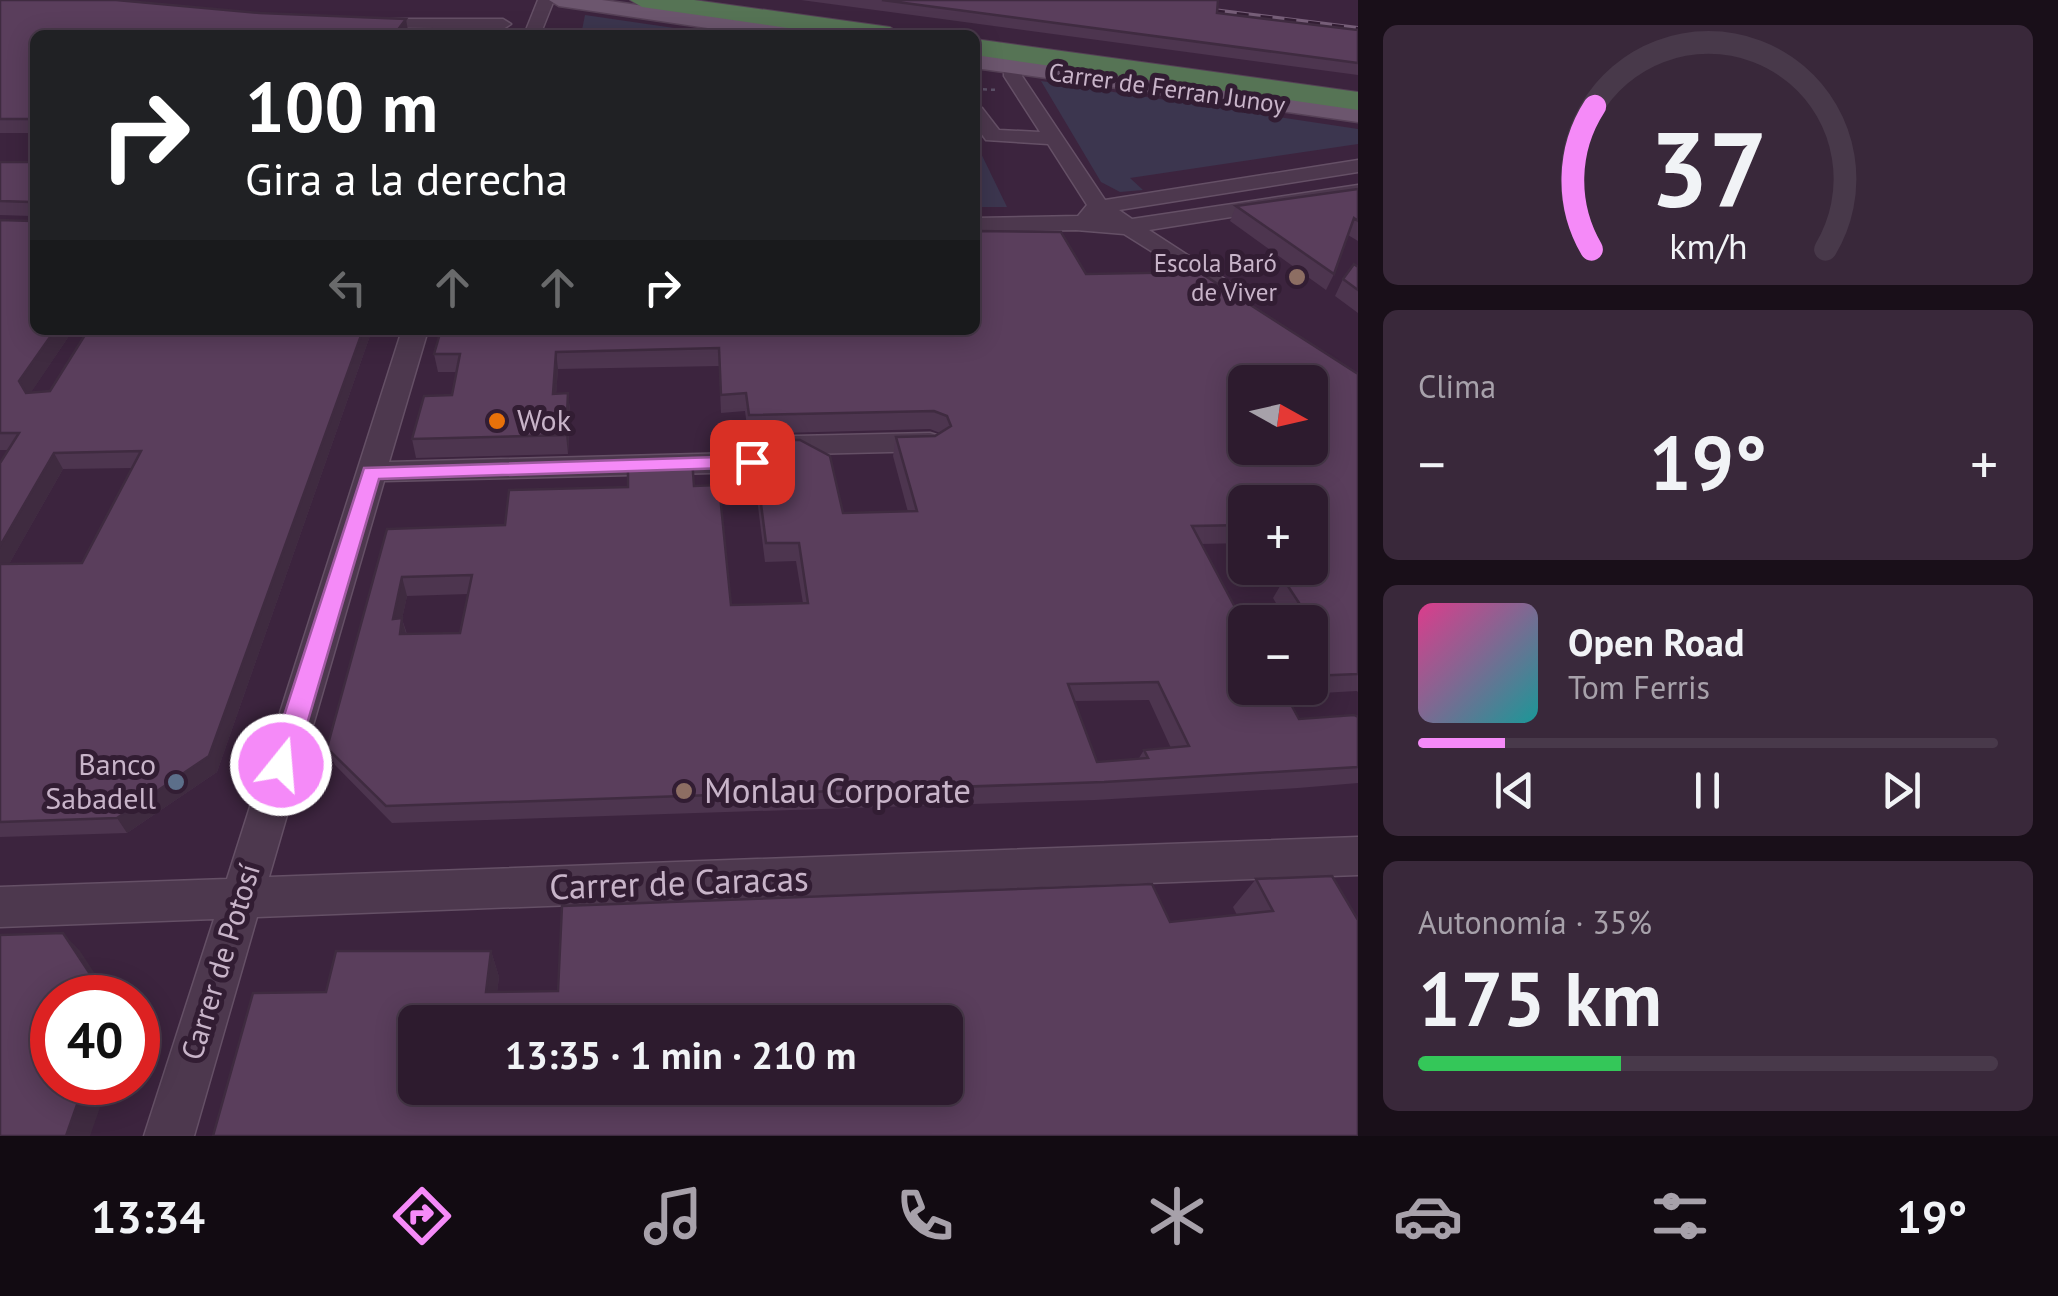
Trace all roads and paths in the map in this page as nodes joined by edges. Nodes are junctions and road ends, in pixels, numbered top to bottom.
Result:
1 (546, 0) edge
2 (560, 0) edge
3 (642, 0) edge
4 (513, 2) edge
5 (346, 22) edge
6 (501, 29) edge
7 (534, 30) edge
8 (765, 30) edge
9 (855, 30) edge
10 (980, 48) edge
11 (980, 62) edge
12 (1013, 66) junction
13 (984, 99) edge
14 (1358, 101) edge
15 (1030, 102) junction
16 (1358, 116) edge
17 (1053, 138) junction
18 (1358, 166) edge
19 (1356, 190) edge
20 (1100, 208) junction
21 (1147, 212) dead end
22 (1076, 223) junction
23 (980, 224) edge
24 (1125, 227) junction
25 (1245, 303) edge
26 (412, 335) edge
27 (930, 442) edge
28 (371, 472) junction
29 (1358, 856) edge
30 (241, 897) junction
31 (0, 907) edge
32 (169, 1136) edge

1 - 7 street
2 - 8 main road
3 - 9 highway
4 - 6 street
5 - 6 street
10 - 14 highway
11 - 12 main road, Carrer de Ferran Junoy
12 - 15 street
12 - 16 main road, Carrer de Ferran Junoy
13 - 15 street
13 - 17 street
15 - 17 street
17 - 20 street
18 - 20 street
19 - 21 street
19 - 24 street
20 - 22 street
20 - 24 street
22 - 23 street
22 - 24 street
24 - 25 street
26 - 28 street, Carrer de Potosí
27 - 28 street
28 - 30 street, Carrer de Potosí
29 - 30 street, Carrer de Caracas
30 - 31 street, Carrer de Caracas
30 - 32 street, Carrer de Potosí

